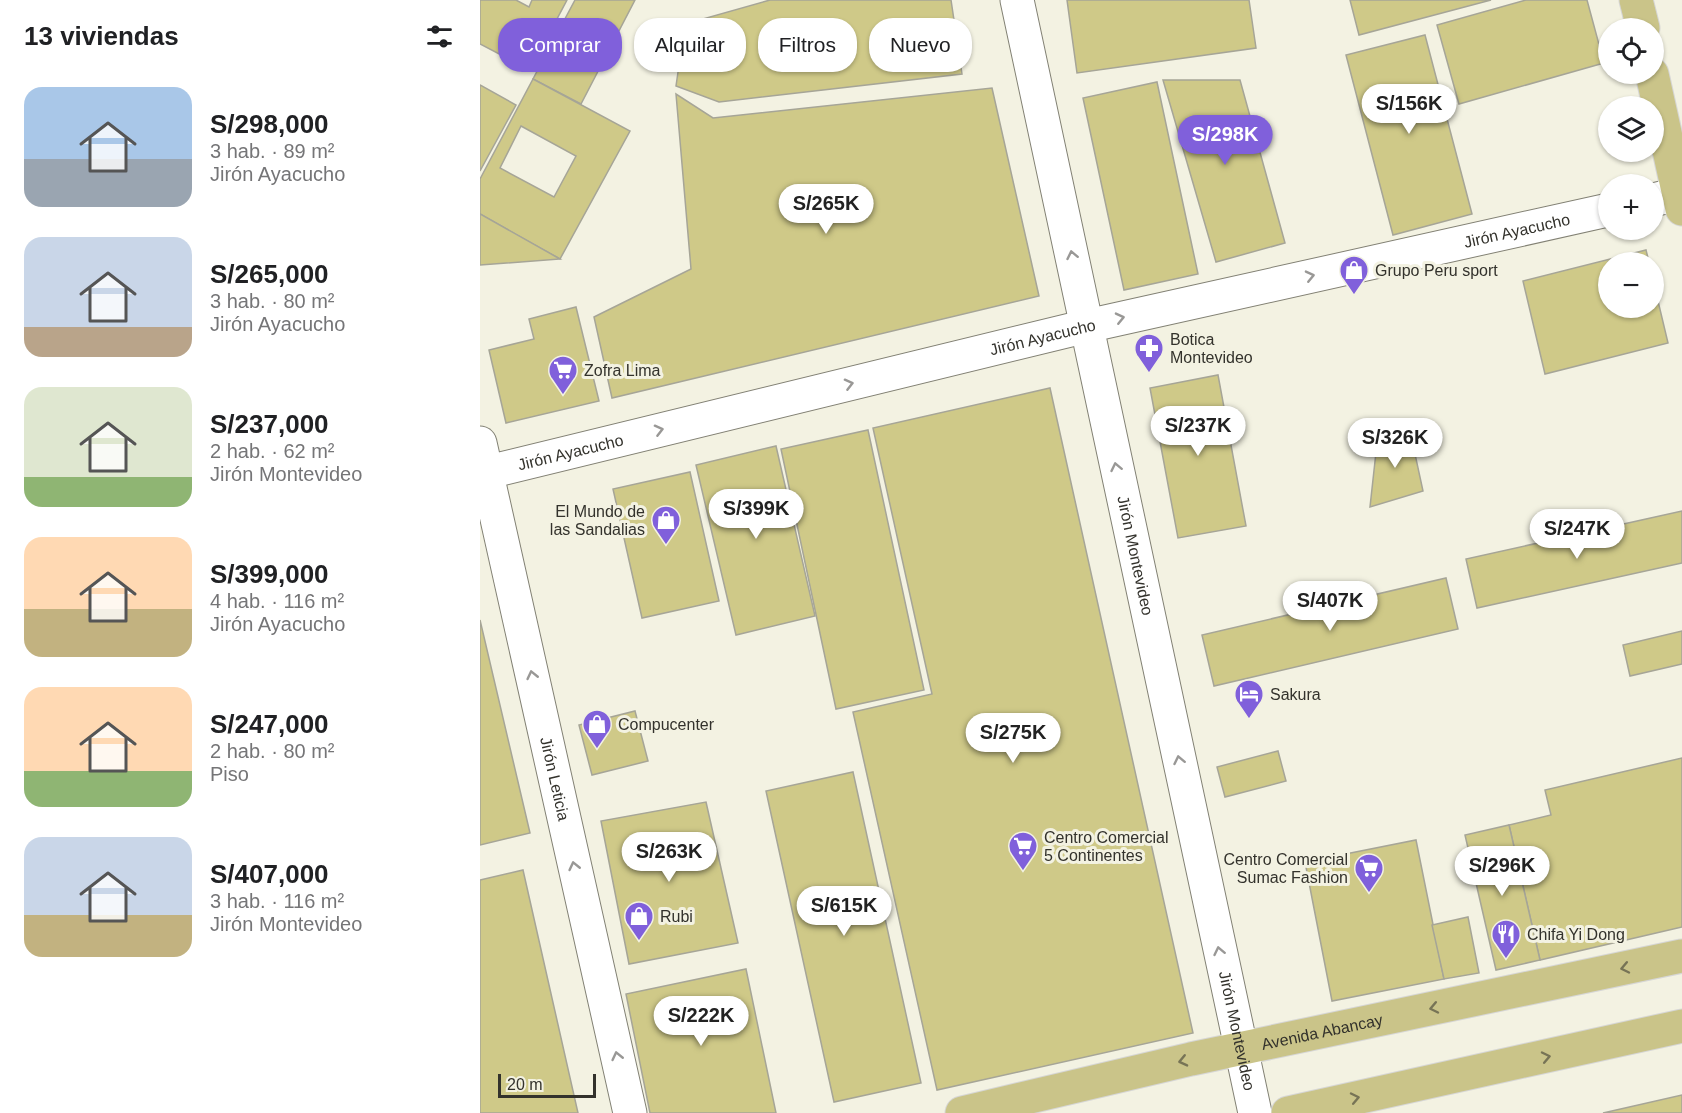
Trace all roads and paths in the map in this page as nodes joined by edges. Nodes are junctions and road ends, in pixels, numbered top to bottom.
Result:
1 (1017, 0) edge
2 (1636, 0) edge
3 (1640, 18) edge
4 (1654, 84) edge
5 (1674, 199) edge
6 (1598, 212) edge
7 (1087, 326) junction
8 (482, 463) edge
9 (1682, 956) edge
10 (1682, 1026) edge
11 (1240, 1049) junction
12 (1294, 1112) edge
13 (630, 1113) edge
14 (962, 1113) edge
15 (1255, 1113) edge

7 -> 1 street, Jirón Montevideo
2 - 3 main road
4 - 5 main road
7 -> 6 street, Jirón Ayacucho
8 -> 7 street, Jirón Ayacucho
11 -> 7 street, Jirón Montevideo
13 -> 8 street, Jirón Leticia
9 -> 11 main road, Avenida Abancay
12 -> 10 main road
11 -> 14 main road, Avenida Abancay
11 - 15 street, Jirón Montevideo

